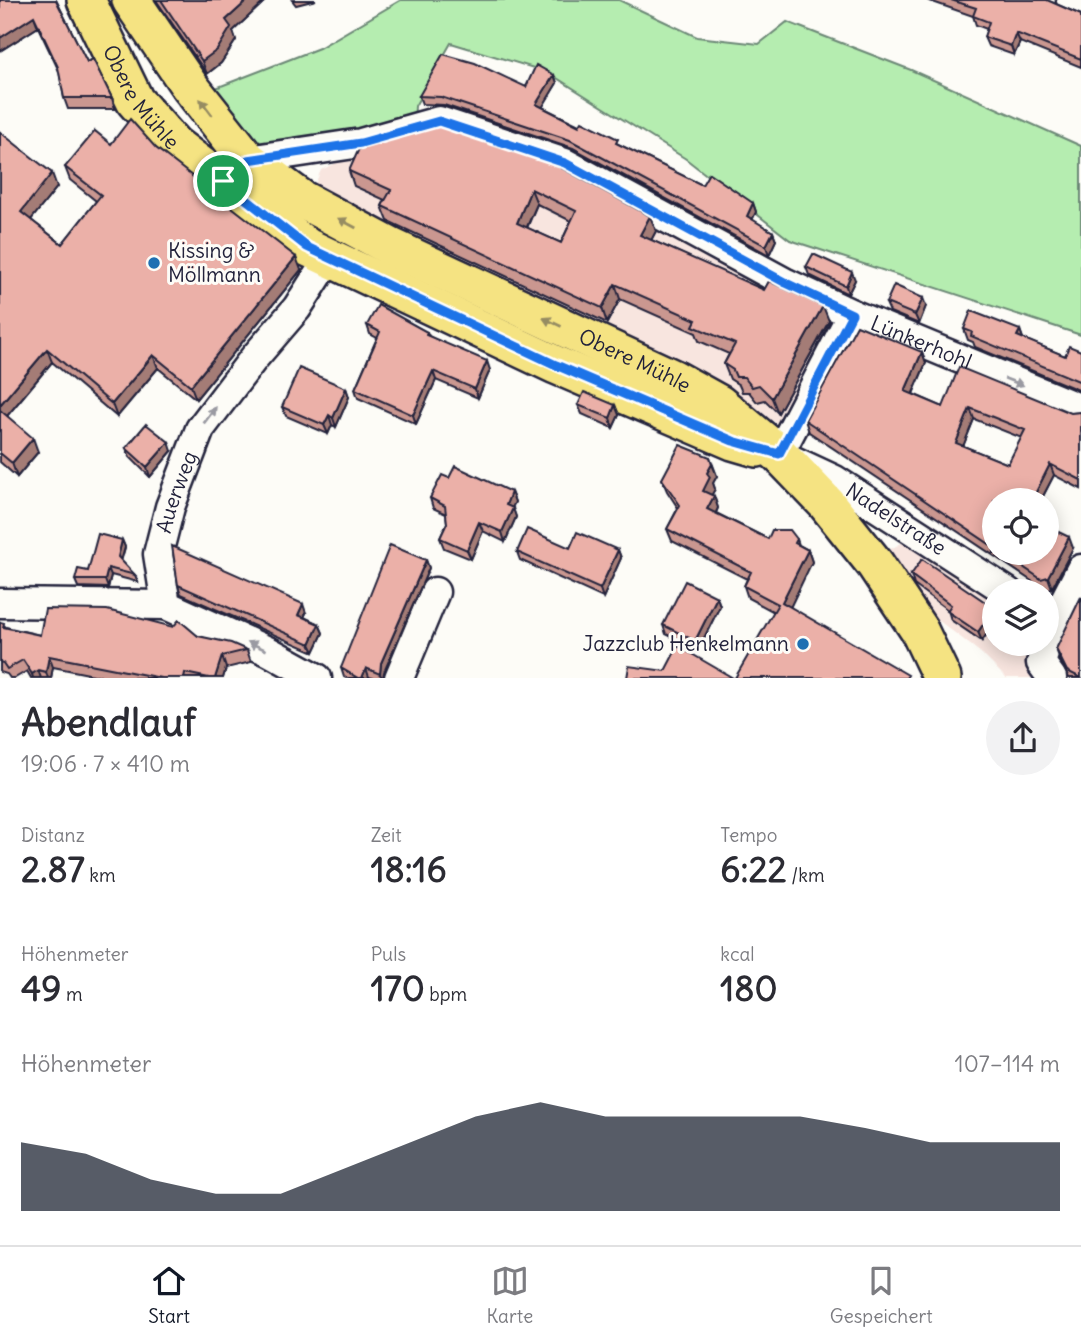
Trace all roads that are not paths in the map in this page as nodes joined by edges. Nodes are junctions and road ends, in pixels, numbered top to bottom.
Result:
1 (86, 0) edge
2 (131, 0) edge
3 (1071, 0) edge
4 (1081, 4) edge
5 (235, 171) junction
6 (329, 258) junction
7 (852, 314) junction
8 (1081, 409) edge
9 (779, 454) junction
10 (1081, 569) edge
11 (988, 579) edge
12 (435, 592) dead end
13 (0, 603) edge
14 (1059, 604) edge
15 (166, 605) junction
16 (1042, 656) edge
17 (317, 678) edge
18 (399, 678) edge
19 (942, 678) edge
20 (1052, 678) edge

1 - 5 main road, Obere Mühle
5 -> 2 main road, Obere Mühle
3 - 4 street
5 - 6 main road, Obere Mühle
5 - 7 street, Lünkerhohl
9 -> 5 main road, Obere Mühle
6 - 9 main road, Obere Mühle
15 -> 6 street, Auerweg
7 -> 8 street, Lünkerhohl
7 - 9 street
9 - 11 street, Nadelstraße
9 - 19 main road, Obere Mühle
10 - 14 street
12 - 18 street
13 - 15 street
17 -> 15 street
16 - 20 street

